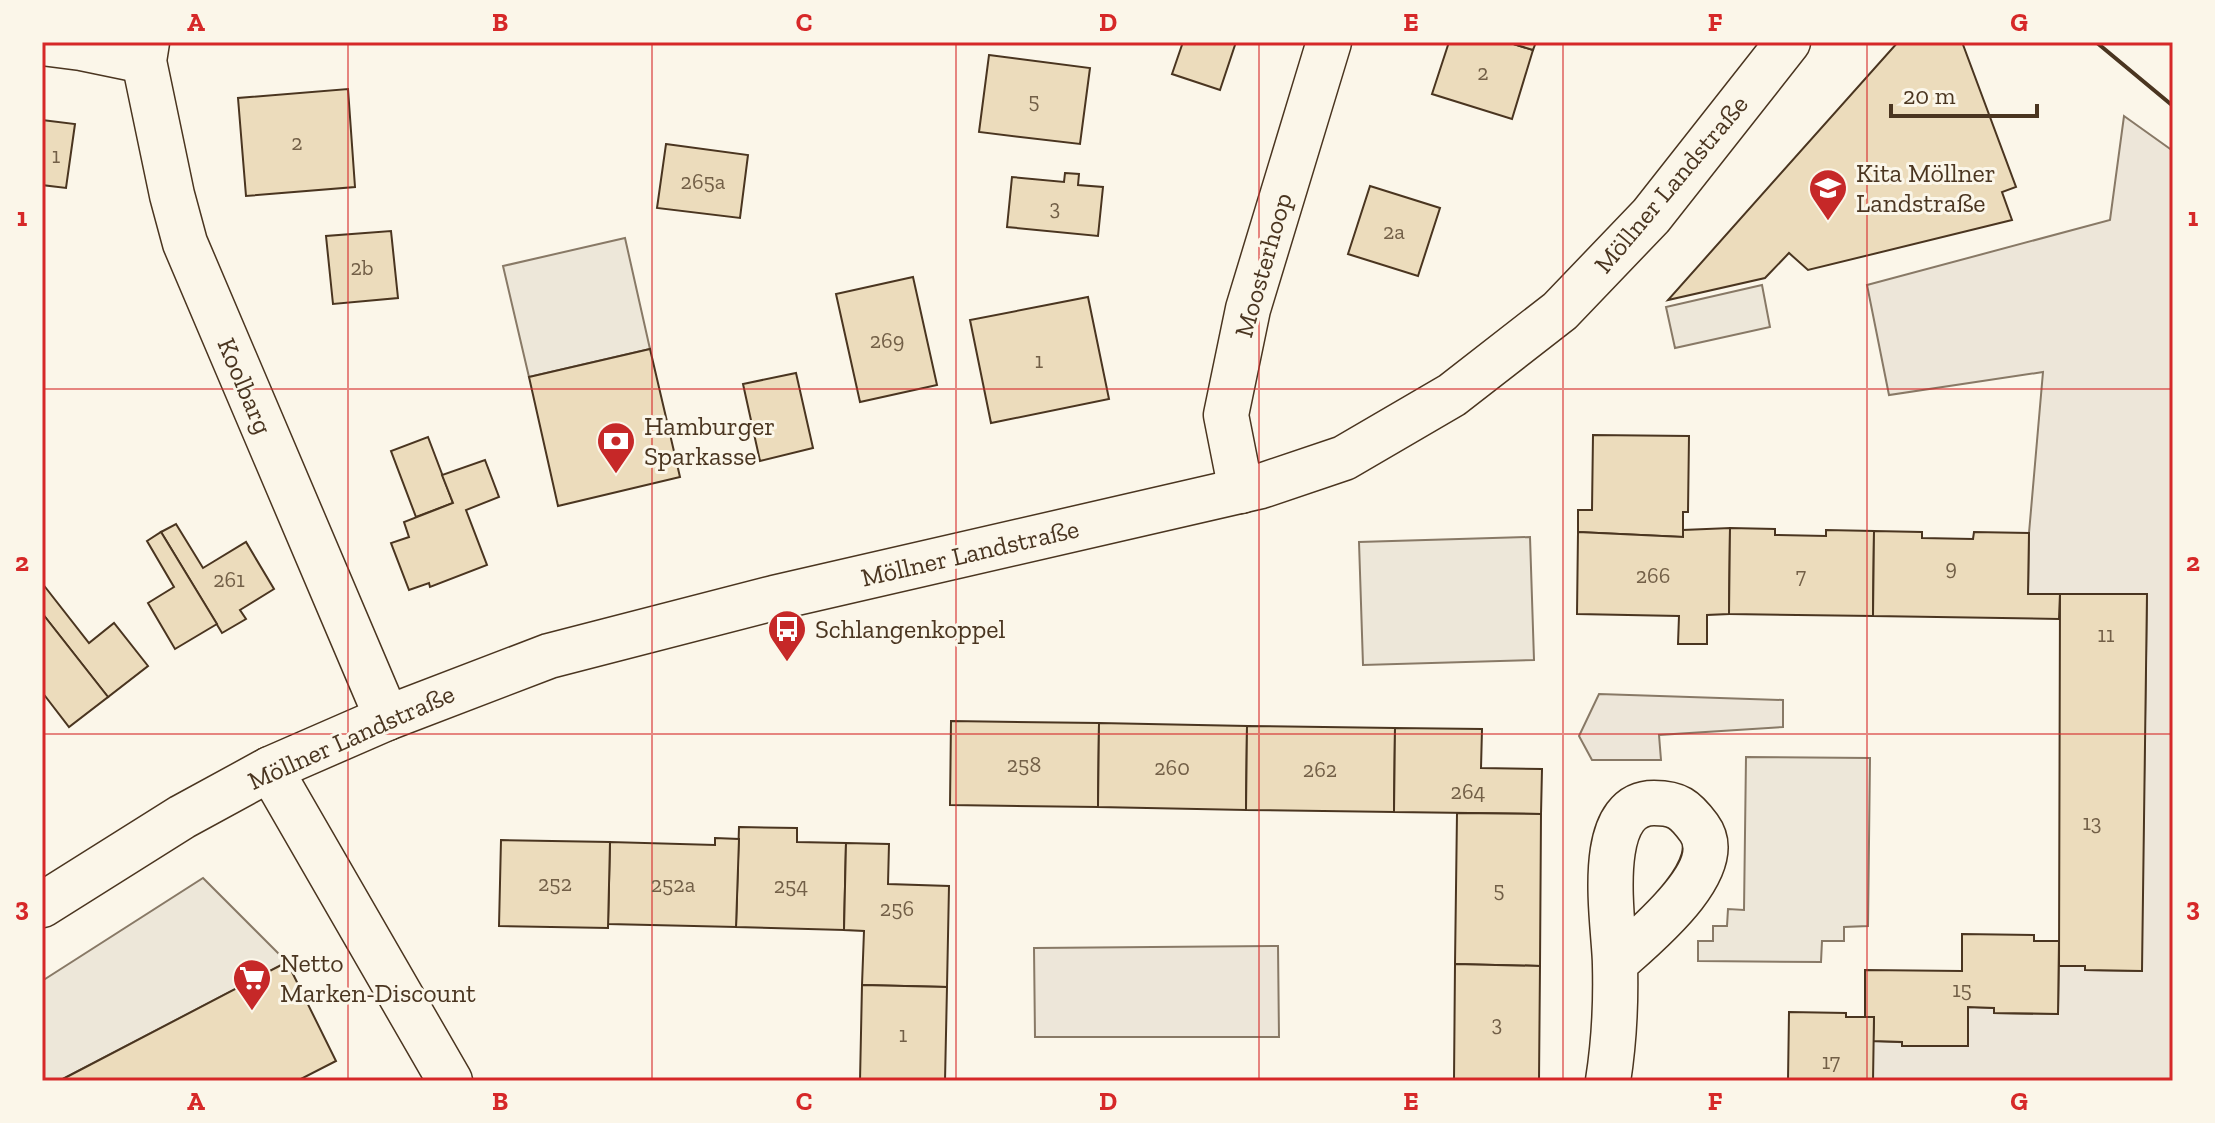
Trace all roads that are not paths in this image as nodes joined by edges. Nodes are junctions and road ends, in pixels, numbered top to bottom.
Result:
1 (1329, 42) edge
2 (1788, 42) edge
3 (42, 43) edge
4 (146, 52) edge
5 (1241, 491) junction
6 (387, 718) junction
7 (270, 769) junction
8 (42, 905) edge
9 (1615, 963) dead end
10 (450, 1081) edge
11 (1608, 1081) edge

1 - 5 street, Moosterhoop
2 - 5 street, Möllner Landstraße
3 - 4 street
4 - 6 street, Koolbarg
5 - 6 street, Möllner Landstraße
6 - 7 street, Möllner Landstraße
7 - 8 street, Möllner Landstraße
7 - 10 street
9 - 11 street

